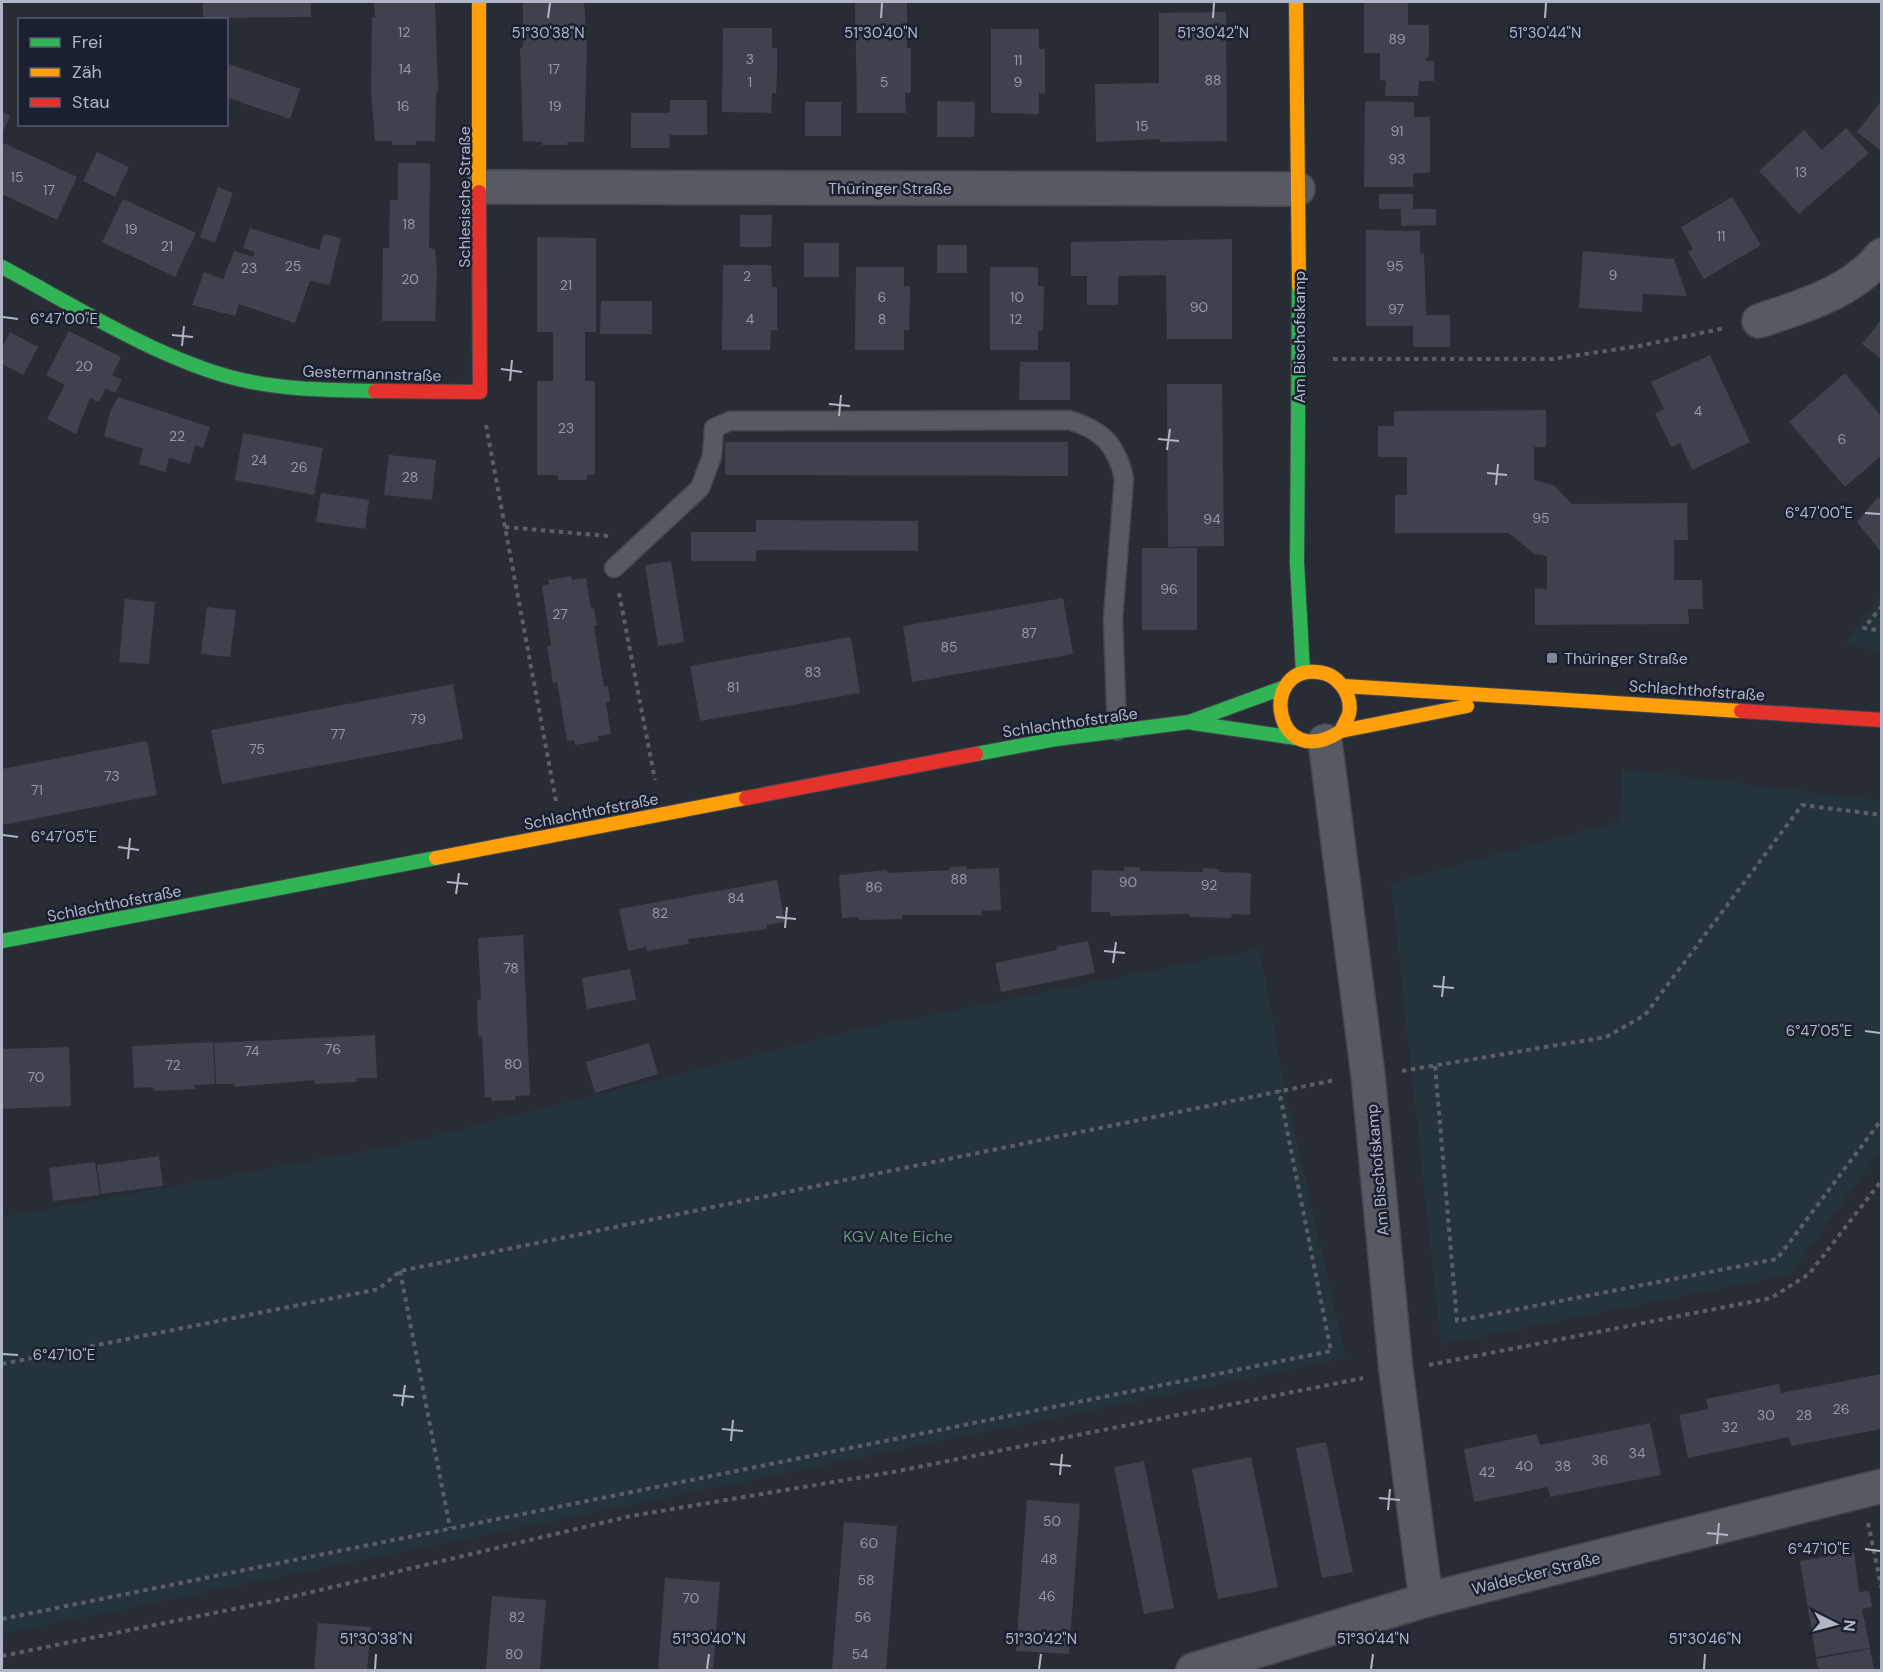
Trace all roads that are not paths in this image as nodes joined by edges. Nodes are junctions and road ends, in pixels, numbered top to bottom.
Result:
1 (479, 2) edge
2 (1296, 2) edge
3 (481, 187) junction
4 (1298, 189) junction
5 (1881, 255) edge
6 (2, 267) edge
7 (1759, 321) road end
8 (480, 392) joint
9 (614, 568) road end
10 (1303, 673) junction
11 (1344, 686) junction
12 (1285, 687) junction
13 (1510, 698) junction
14 (1881, 720) edge
15 (1189, 722) junction
16 (1117, 731) junction
17 (1321, 737) junction
18 (2, 941) edge
19 (1871, 1489) edge
20 (1426, 1600) junction
21 (1193, 1671) edge

1 - 3 street, Schlesische Straße
2 - 4 street, Am Bischofskamp
3 - 4 street, Thüringer Straße
3 - 8 street, Schlesische Straße
4 - 10 street, Am Bischofskamp
5 - 7 street
6 - 8 street, Gestermannstraße
9 - 16 lane
10 - 11 street
10 - 12 street
11 - 13 street, Schlachthofstraße
11 - 17 street
12 - 15 street, Schlachthofstraße
12 - 17 street
13 - 14 street, Schlachthofstraße
13 - 17 street, Schlachthofstraße
15 - 16 street, Schlachthofstraße
15 - 17 street, Schlachthofstraße
16 - 18 street, Schlachthofstraße
17 - 20 street, Am Bischofskamp
19 - 20 street, Waldecker Straße
20 - 21 street, Waldecker Straße

